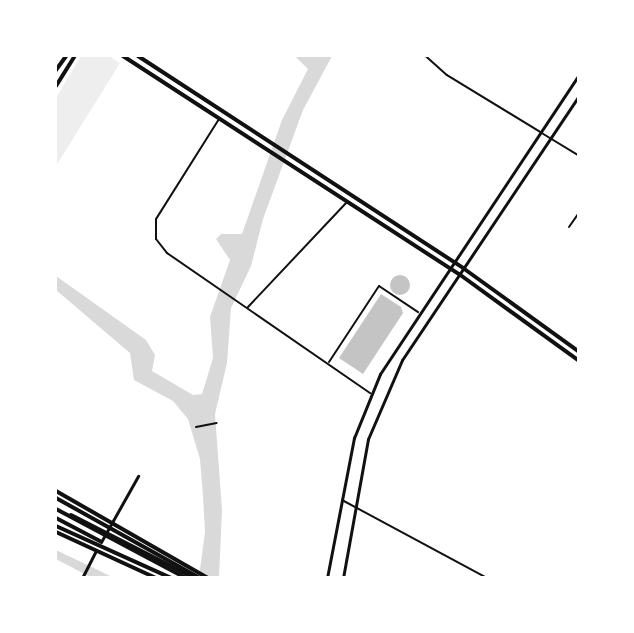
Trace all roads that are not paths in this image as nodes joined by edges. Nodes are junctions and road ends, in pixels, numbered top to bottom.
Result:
1 (66, 56) edge
2 (75, 56) edge
3 (123, 56) edge
4 (138, 56) edge
5 (426, 56) edge
6 (56, 70) edge
7 (579, 76) edge
8 (56, 86) edge
9 (579, 97) edge
10 (219, 119) junction
11 (540, 132) junction
12 (551, 138) junction
13 (579, 155) edge
14 (347, 202) junction
15 (579, 214) edge
16 (569, 227) dead end
17 (453, 261) junction
18 (449, 268) junction
19 (463, 268) junction
20 (459, 274) junction
21 (249, 307) junction
22 (418, 312) junction
23 (579, 351) edge
24 (579, 360) edge
25 (329, 362) junction
26 (370, 393) junction
27 (217, 423) dead end
28 (196, 427) dead end
29 (138, 476) dead end
30 (56, 491) edge
31 (56, 498) edge
32 (342, 500) junction
33 (355, 506) junction
34 (56, 508) edge
35 (56, 518) edge
36 (111, 522) junction
37 (56, 526) edge
38 (106, 531) junction
39 (56, 532) edge
40 (106, 545) junction
41 (96, 550) junction
42 (201, 576) edge
43 (82, 578) edge
44 (156, 578) edge
45 (171, 578) edge
46 (186, 578) edge
47 (194, 578) edge
48 (208, 578) edge
49 (327, 578) edge
50 (343, 578) edge
51 (487, 578) edge

1 - 6 main road
2 - 8 main road
3 - 10 main road
4 - 17 main road
5 - 11 lane
7 - 11 main road
9 - 12 main road
10 - 14 main road
10 - 21 street
11 - 12 street
11 - 17 main road
12 - 13 street
12 - 19 main road
14 - 18 main road
14 - 21 street
15 - 16 street
17 - 18 main road
17 - 19 main road
18 - 20 main road
18 - 22 main road
19 - 20 main road
19 - 23 main road
20 - 24 main road
20 - 33 main road
21 - 25 street
22 - 25 street
22 - 26 main road
25 - 26 street
26 - 32 main road
27 - 28 street
29 - 36 main road
30 - 36 main road
31 - 42 main road
32 - 33 street
32 - 49 main road
33 - 50 main road
33 - 51 street
34 - 38 main road
34 - 46 main road
35 - 40 main road
36 - 38 main road
36 - 42 main road
37 - 40 main road
38 - 41 main road
38 - 47 main road
39 - 41 main road
40 - 45 main road
41 - 43 main road
41 - 44 main road
42 - 48 main road

